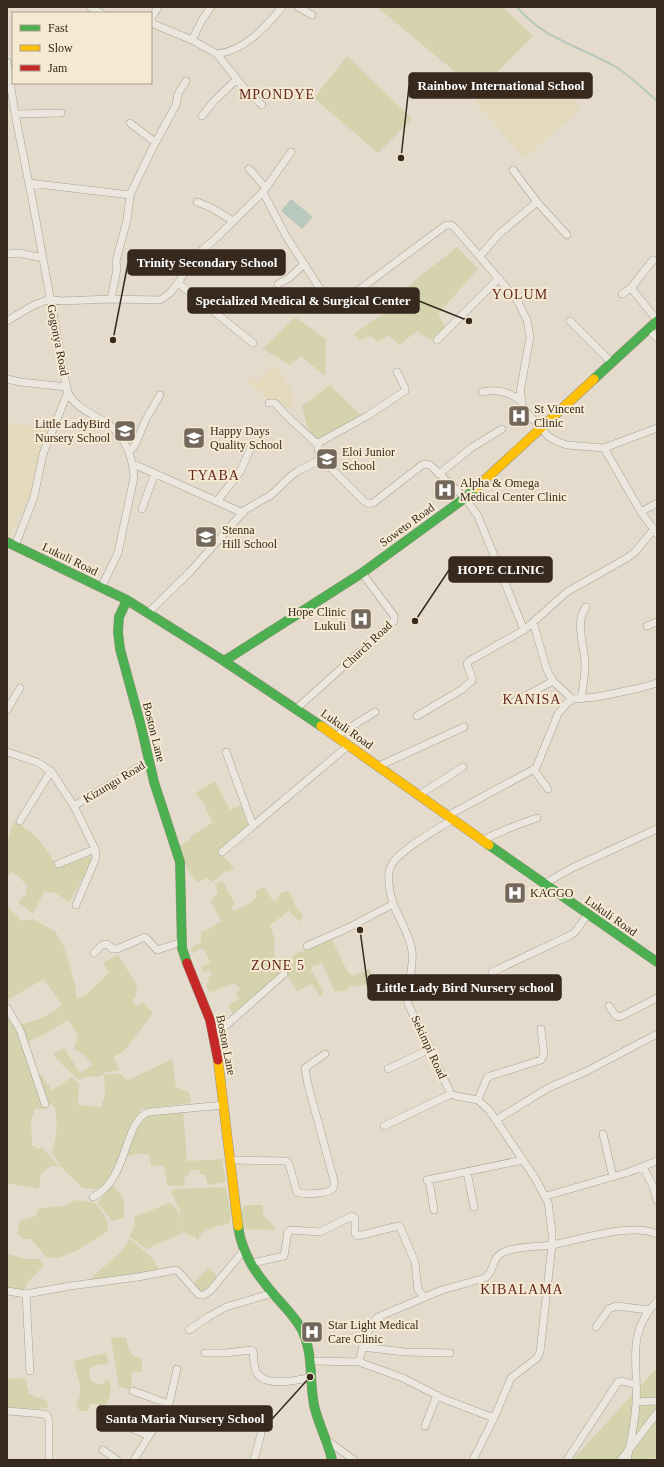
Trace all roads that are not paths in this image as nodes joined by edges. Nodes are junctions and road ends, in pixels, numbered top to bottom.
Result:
1 (158, 7) edge
2 (211, 7) edge
3 (282, 7) edge
4 (298, 7) edge
5 (312, 15) dead end
6 (152, 16) edge
7 (152, 23) edge
8 (192, 40) junction
9 (218, 54) junction
10 (7, 62) edge
11 (237, 79) junction
12 (186, 81) dead end
13 (10, 96) edge
14 (262, 105) dead end
15 (61, 113) dead end
16 (15, 114) junction
17 (202, 116) dead end
18 (130, 123) dead end
19 (155, 142) junction
20 (291, 152) dead end
21 (249, 169) dead end
22 (514, 170) dead end
23 (29, 183) junction
24 (264, 190) junction
25 (130, 195) junction
26 (197, 202) dead end
27 (537, 202) junction
28 (233, 221) junction
29 (567, 235) dead end
30 (7, 254) edge
31 (480, 256) junction
32 (43, 258) junction
33 (653, 260) dead end
34 (304, 264) junction
35 (499, 278) junction
36 (178, 283) junction
37 (278, 284) dead end
38 (631, 288) junction
39 (622, 294) dead end
40 (50, 299) junction
41 (111, 299) junction
42 (7, 321) edge
43 (570, 321) dead end
44 (657, 321) edge
45 (648, 329) junction
46 (657, 338) edge
47 (437, 340) dead end
48 (253, 343) dead end
49 (612, 363) junction
50 (397, 372) dead end
51 (7, 379) edge
52 (67, 389) junction
53 (482, 392) dead end
54 (160, 395) dead end
55 (521, 401) junction
56 (269, 403) dead end
57 (541, 428) junction
58 (657, 428) edge
59 (502, 429) dead end
60 (252, 445) dead end
61 (318, 445) junction
62 (604, 448) junction
63 (129, 452) junction
64 (322, 459) junction
65 (133, 465) junction
66 (155, 473) junction
67 (439, 474) junction
68 (465, 498) junction
69 (217, 501) junction
70 (657, 503) edge
71 (142, 509) dead end
72 (641, 512) junction
73 (243, 513) junction
74 (655, 532) edge
75 (11, 544) edge
76 (362, 573) junction
77 (101, 588) junction
78 (127, 600) junction
79 (586, 607) dead end
80 (148, 613) junction
81 (533, 622) junction
82 (657, 622) edge
83 (647, 626) dead end
84 (524, 630) junction
85 (224, 661) junction
86 (553, 681) junction
87 (657, 683) edge
88 (20, 688) dead end
89 (581, 698) junction
90 (572, 699) junction
91 (514, 702) dead end
92 (296, 709) junction
93 (7, 710) edge
94 (375, 712) dead end
95 (417, 716) dead end
96 (464, 727) dead end
97 (336, 736) junction
98 (349, 745) junction
99 (7, 752) edge
100 (226, 752) dead end
101 (149, 761) junction
102 (379, 766) junction
103 (463, 767) dead end
104 (534, 770) junction
105 (51, 771) junction
106 (548, 789) dead end
107 (420, 795) junction
108 (74, 806) junction
109 (451, 817) junction
110 (538, 818) dead end
111 (20, 822) dead end
112 (252, 826) junction
113 (657, 829) edge
114 (483, 840) junction
115 (94, 849) junction
116 (222, 852) dead end
117 (58, 864) dead end
118 (544, 884) junction
119 (393, 904) junction
120 (76, 905) dead end
121 (588, 914) junction
122 (182, 942) junction
123 (307, 946) dead end
124 (94, 953) dead end
125 (657, 962) edge
126 (492, 972) dead end
127 (284, 974) dead end
128 (657, 998) edge
129 (609, 1006) dead end
130 (7, 1008) edge
131 (541, 1029) dead end
132 (657, 1034) edge
133 (214, 1036) junction
134 (430, 1049) junction
135 (325, 1054) dead end
136 (388, 1069) dead end
137 (451, 1094) junction
138 (478, 1100) junction
139 (45, 1104) dead end
140 (224, 1105) junction
141 (496, 1120) junction
142 (384, 1126) dead end
143 (603, 1134) dead end
144 (230, 1160) junction
145 (523, 1160) junction
146 (657, 1161) edge
147 (644, 1167) junction
148 (467, 1172) junction
149 (613, 1177) junction
150 (546, 1196) junction
151 (93, 1197) dead end
152 (657, 1200) edge
153 (474, 1207) dead end
154 (434, 1210) dead end
155 (657, 1234) edge
156 (552, 1245) junction
157 (244, 1250) junction
158 (252, 1263) junction
159 (7, 1291) edge
160 (273, 1293) junction
161 (26, 1294) junction
162 (425, 1297) junction
163 (657, 1302) edge
164 (648, 1310) junction
165 (596, 1327) dead end
166 (189, 1330) dead end
167 (362, 1347) junction
168 (205, 1353) dead end
169 (450, 1353) dead end
170 (312, 1361) junction
171 (359, 1362) junction
172 (177, 1369) dead end
173 (30, 1371) dead end
174 (312, 1378) junction
175 (636, 1385) junction
176 (133, 1391) dead end
177 (437, 1395) junction
178 (657, 1401) edge
179 (636, 1402) junction
180 (169, 1404) junction
181 (7, 1411) edge
182 (657, 1414) edge
183 (104, 1416) dead end
184 (494, 1418) junction
185 (425, 1426) dead end
186 (261, 1434) dead end
187 (149, 1436) junction
188 (328, 1441) junction
189 (103, 1450) dead end
190 (628, 1452) junction
191 (49, 1460) edge
192 (117, 1460) edge
193 (134, 1460) edge
194 (254, 1460) edge
195 (332, 1460) edge
196 (354, 1460) edge
197 (473, 1460) edge
198 (567, 1460) edge
199 (621, 1460) edge
200 (626, 1460) edge

1 - 6 street
2 - 8 street
3 - 9 street
4 - 5 street
7 - 8 street
8 - 9 street
9 - 11 street
10 - 13 street, Gogonya Road
11 - 14 street
11 - 17 street
12 - 19 street
13 - 16 street, Gogonya Road
15 - 16 street
16 - 23 street, Gogonya Road
18 - 19 street
19 - 25 street
20 - 24 street
21 - 24 street
22 - 27 street
23 - 25 street
23 - 32 street, Gogonya Road
24 - 28 street
24 - 34 street
25 - 41 street
26 - 28 street
27 - 29 street
27 - 31 street
28 - 36 street
30 - 32 street
31 - 34 street
31 - 35 street
32 - 40 street, Gogonya Road
33 - 38 street
34 - 37 street
35 - 47 street
35 - 55 street
36 - 41 street
36 - 48 street
38 - 39 street
38 - 44 street
40 - 41 street
40 - 42 street
40 - 52 street, Gogonya Road
43 - 49 street
44 - 45 street, Soweto Road
45 - 46 street
45 - 49 street, Soweto Road
49 - 57 street, Soweto Road
50 - 61 street
51 - 52 street
52 - 63 street, Gogonya Road
52 - 75 street
53 - 55 street
54 - 63 street
55 - 57 street
56 - 61 street
57 - 62 street
57 - 68 street, Soweto Road
58 - 62 street
59 - 67 street
60 - 69 street
61 - 64 street
62 - 72 street
63 - 65 street, Gogonya Road
64 - 67 street
64 - 73 street
65 - 66 street
65 - 77 street, Gogonya Road
66 - 69 street
66 - 71 street
67 - 68 street
68 - 76 street, Soweto Road
68 - 84 street
69 - 73 street
70 - 72 street
72 - 74 street
73 - 80 street
74 - 81 street
75 - 77 street, Lukuli Road
76 - 85 street, Soweto Road
76 - 92 street, Church Road
77 - 78 street, Lukuli Road
78 - 80 street, Lukuli Road
78 - 101 street, Boston Lane
79 - 89 street
80 - 85 street, Lukuli Road
81 - 84 street
81 - 86 street
82 - 83 street
84 - 95 street
85 - 92 street, Lukuli Road
86 - 90 street
86 - 91 street
87 - 89 street
88 - 93 street
89 - 90 street
90 - 104 street
92 - 97 street, Lukuli Road
94 - 97 street
96 - 102 street
97 - 98 street, Lukuli Road
98 - 102 street, Lukuli Road
98 - 112 street
99 - 105 street, Kizungu Road
100 - 112 street
101 - 108 street, Kizungu Road
101 - 122 street, Boston Lane
102 - 107 street, Lukuli Road
103 - 107 street
104 - 106 street
104 - 109 street, Sekimpi Road
105 - 108 street, Kizungu Road
105 - 111 street
107 - 109 street, Lukuli Road
108 - 115 street
109 - 114 street, Lukuli Road
109 - 119 street, Sekimpi Road
110 - 114 street
112 - 116 street
113 - 118 street
114 - 118 street, Lukuli Road
115 - 117 street
115 - 120 street
118 - 121 street, Lukuli Road
119 - 123 street
119 - 134 street, Sekimpi Road
121 - 125 street, Lukuli Road
121 - 126 street
122 - 124 street
122 - 133 street, Boston Lane
127 - 133 street
128 - 129 street
130 - 139 street
131 - 138 street
132 - 141 street
133 - 140 street, Boston Lane
134 - 136 street
134 - 137 street, Sekimpi Road
135 - 144 street
137 - 138 street, Sekimpi Road
137 - 142 street
138 - 141 street
140 - 144 street, Boston Lane
140 - 151 street
141 - 145 street
143 - 149 street
144 - 157 street, Boston Lane
145 - 148 street
145 - 150 street
146 - 147 street
147 - 149 street
147 - 152 street
148 - 153 street
148 - 154 street
149 - 150 street
150 - 156 street
155 - 156 street
156 - 162 street
156 - 184 street
157 - 158 street, Boston Lane
157 - 161 street
158 - 160 street, Boston Lane
158 - 162 street
159 - 161 street
160 - 166 street
160 - 170 street, Boston Lane
161 - 173 street
162 - 167 street
163 - 164 street
164 - 165 street
164 - 175 street
167 - 169 street
167 - 171 street
168 - 174 street
170 - 171 street
170 - 174 street, Boston Lane
171 - 177 street
172 - 180 street
174 - 188 street, Boston Lane
175 - 179 street
175 - 198 street
176 - 180 street
177 - 184 street
177 - 185 street
178 - 179 street
179 - 190 street
180 - 187 street
181 - 191 street
182 - 190 street
183 - 187 street
184 - 197 street
186 - 194 street
187 - 193 street
188 - 195 street, Boston Lane
188 - 196 street
189 - 192 street
190 - 199 street
190 - 200 street

